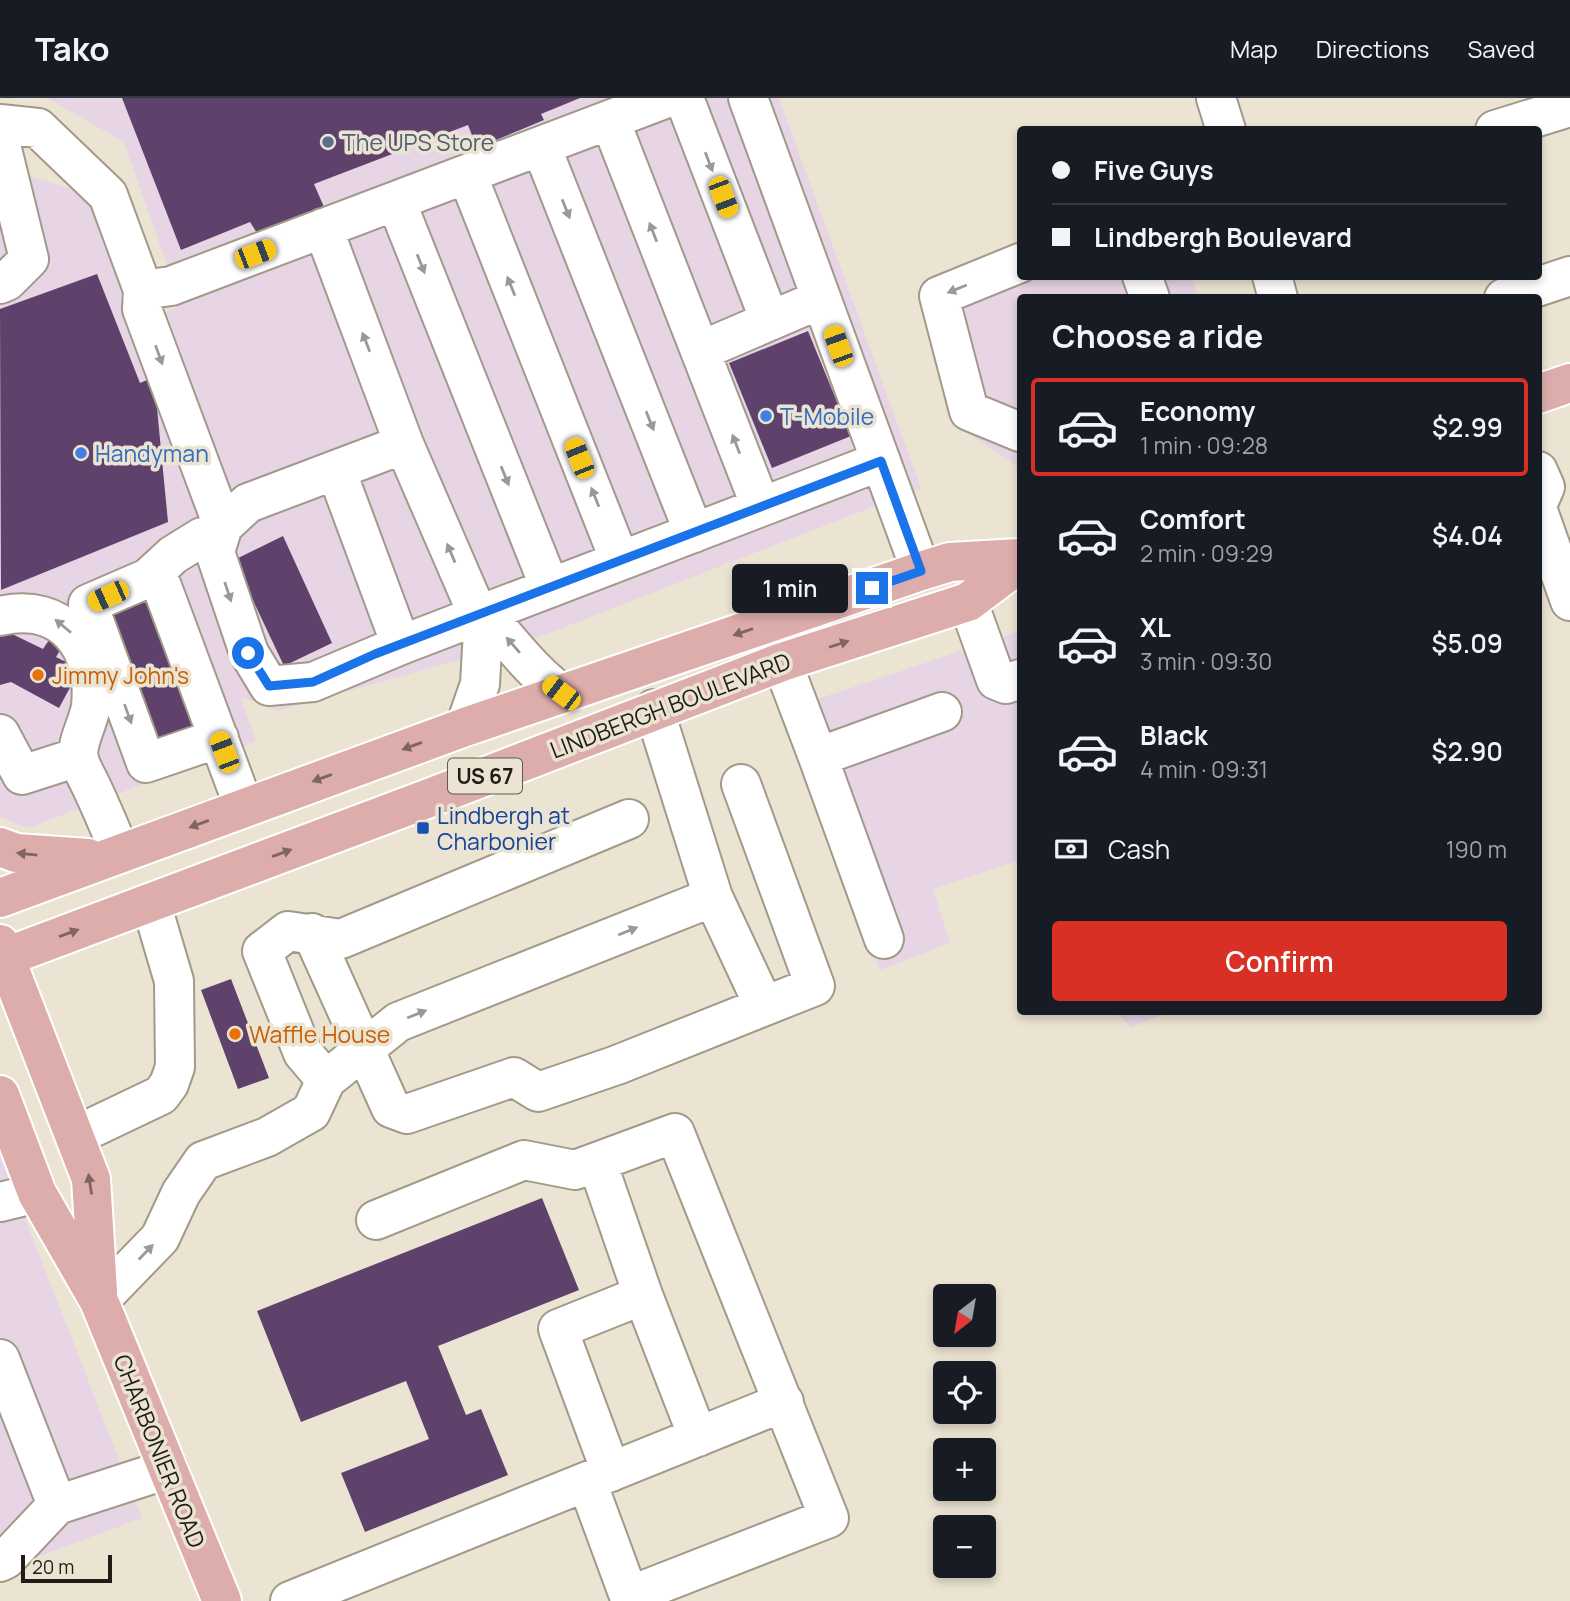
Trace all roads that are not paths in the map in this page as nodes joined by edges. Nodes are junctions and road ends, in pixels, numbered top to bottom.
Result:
1 (667, 98) edge
2 (684, 98) edge
3 (748, 98) edge
4 (1216, 98) edge
5 (1570, 107) edge
6 (610, 120) junction
7 (0, 124) edge
8 (1225, 126) edge
9 (1508, 126) edge
10 (0, 141) edge
11 (541, 146) junction
12 (467, 174) junction
13 (6, 186) edge
14 (396, 201) junction
15 (323, 228) junction
16 (1017, 264) edge
17 (1570, 276) edge
18 (0, 284) edge
19 (143, 290) junction
20 (1516, 294) edge
21 (821, 299) junction
22 (771, 321) junction
23 (700, 351) junction
24 (1570, 383) edge
25 (1542, 393) edge
26 (1017, 431) edge
27 (404, 444) junction
28 (881, 461) junction
29 (336, 470) junction
30 (761, 507) junction
31 (1542, 522) edge
32 (221, 532) junction
33 (694, 533) junction
34 (1017, 558) edge
35 (620, 561) junction
36 (1017, 565) edge
37 (921, 571) junction
38 (148, 578) junction
39 (1542, 582) edge
40 (550, 588) junction
41 (1570, 601) edge
42 (968, 602) junction
43 (481, 614) junction
44 (1570, 615) edge
45 (0, 616) edge
46 (401, 645) junction
47 (782, 662) junction
48 (1017, 680) edge
49 (561, 693) junction
50 (654, 709) junction
51 (942, 712) dead end
52 (465, 727) junction
53 (0, 734) edge
54 (219, 738) junction
55 (78, 757) junction
56 (817, 757) junction
57 (741, 783) dead end
58 (244, 807) junction
59 (629, 819) dead end
60 (0, 846) edge
61 (112, 855) junction
62 (0, 898) edge
63 (713, 898) junction
64 (151, 903) junction
65 (312, 933) junction
66 (884, 939) dead end
67 (2, 953) edge
68 (764, 1006) junction
69 (363, 1050) junction
70 (326, 1080) junction
71 (0, 1095) edge
72 (75, 1136) junction
73 (8, 1137) edge
74 (597, 1162) junction
75 (37, 1193) junction
76 (0, 1202) edge
77 (376, 1220) dead end
78 (643, 1295) junction
79 (99, 1301) junction
80 (0, 1359) edge
81 (784, 1402) junction
82 (698, 1437) junction
83 (168, 1469) junction
84 (599, 1477) junction
85 (57, 1505) junction
86 (2, 1554) edge
87 (222, 1601) edge
88 (290, 1601) edge

1 - 6 street
2 -> 22 street
3 - 21 street
4 - 8 street
5 - 9 street
6 - 11 street
23 -> 6 street
7 - 19 street
10 - 13 street
11 - 12 street
11 -> 33 street
12 - 14 street
35 -> 12 street
13 - 18 street
14 - 15 street
14 -> 40 street
15 - 19 street
27 -> 15 street
16 -> 26 street
17 - 20 street
19 -> 32 street
21 - 22 street
21 - 28 street
22 - 23 street
30 -> 23 street
24 - 25 main road
27 - 29 street
43 -> 27 street
28 - 30 street
28 - 37 street
29 - 32 street
29 - 46 street
30 - 33 street
31 - 41 street
32 - 38 street
32 -> 46 street
33 - 35 street
34 - 37 main road, LINDBERGH BOULEVARD / US 67
35 - 40 street
36 - 42 main road, LINDBERGH BOULEVARD / US 67
37 -> 49 main road, LINDBERGH BOULEVARD / US 67
38 - 54 street
38 -> 54 street
39 - 44 street
40 - 43 street
47 -> 42 main road, LINDBERGH BOULEVARD / US 67
42 - 48 street
43 - 46 street
49 -> 43 street
43 - 52 street
55 -> 45 street
47 - 50 main road, LINDBERGH BOULEVARD / US 67
47 - 56 street
49 - 52 main road, LINDBERGH BOULEVARD / US 67
50 - 63 street
64 -> 50 main road, LINDBERGH BOULEVARD / US 67
51 - 56 street
52 -> 58 main road, LINDBERGH BOULEVARD / US 67
53 - 55 street
54 - 58 street
55 - 61 street
56 - 66 street
57 - 68 street
58 -> 61 main road, LINDBERGH BOULEVARD / US 67
59 - 65 street
61 -> 60 main road
61 - 62 main road, LINDBERGH BOULEVARD / US 67
63 - 68 street
69 -> 63 street
67 -> 64 main road, LINDBERGH BOULEVARD / US 67
64 - 72 street
65 - 69 street
65 - 70 street
67 - 72 main road, CHARBONIER ROAD
68 - 69 street
69 - 70 street
79 -> 70 street
71 - 73 main road, CHARBONIER ROAD
79 -> 72 main road, CHARBONIER ROAD
73 - 75 main road, CHARBONIER ROAD
74 - 77 street
74 - 78 street
74 - 81 street
75 - 76 street
75 - 79 main road, CHARBONIER ROAD
78 - 82 street
78 - 84 street
79 - 83 main road, CHARBONIER ROAD
80 - 85 street
81 - 82 street
81 - 84 street
82 - 84 street
83 - 85 street
83 - 87 main road, CHARBONIER ROAD
84 - 88 street
85 - 86 street

